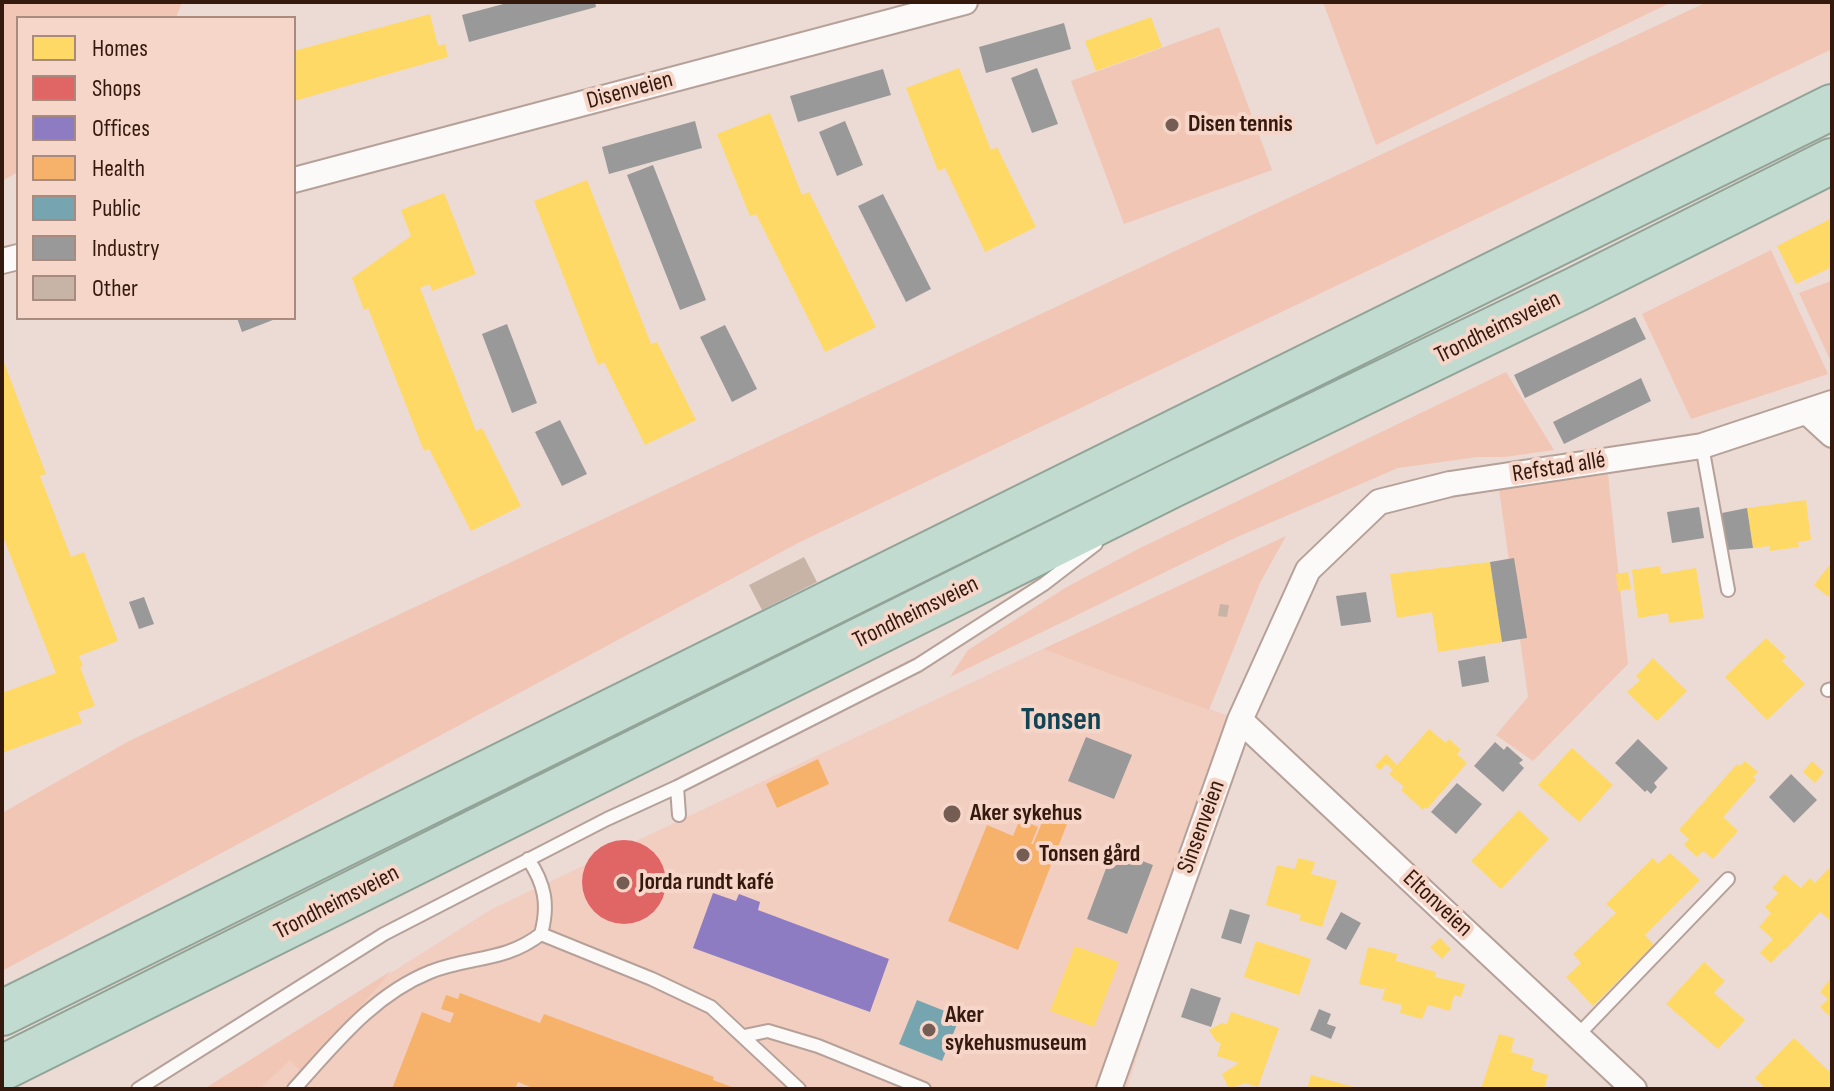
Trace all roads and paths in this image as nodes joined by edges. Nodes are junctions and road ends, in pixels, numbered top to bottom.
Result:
1 (965, 2) edge
2 (1832, 107) edge
3 (1832, 161) edge
4 (296, 179) edge
5 (1832, 403) edge
6 (1808, 413) junction
7 (1832, 435) edge
8 (1702, 446) junction
9 (1172, 485) junction
10 (1114, 530) dead end
11 (1103, 539) dead end
12 (1308, 570) joint
13 (1728, 590) dead end
14 (1240, 720) junction
15 (677, 787) junction
16 (679, 815) dead end
17 (528, 859) junction
18 (1728, 879) dead end
19 (541, 934) junction
20 (2, 1013) edge
21 (744, 1036) junction
22 (1577, 1036) junction
23 (2, 1068) edge
24 (138, 1089) edge
25 (294, 1089) edge
26 (799, 1089) edge
27 (924, 1089) edge
28 (1109, 1089) edge
29 (1634, 1089) edge

1 - 4 street, Disenveien
2 - 20 highway, Trondheimsveien
3 - 9 highway, Trondheimsveien
5 - 6 street, Refstad allé
6 - 7 street
6 - 8 street, Refstad allé
8 - 12 street, Refstad allé
8 - 13 lane
9 - 10 lane
9 - 23 highway, Trondheimsveien
11 - 15 lane, Trondheimsveien
12 - 14 street, Sinsenveien
14 - 22 street, Eltonveien
14 - 28 street, Sinsenveien
15 - 16 lane
15 - 17 lane, Trondheimsveien
17 - 19 lane
17 - 24 lane, Trondheimsveien
18 - 22 lane
19 - 21 lane
19 - 25 lane
21 - 26 lane
21 - 27 lane
22 - 29 street, Eltonveien

